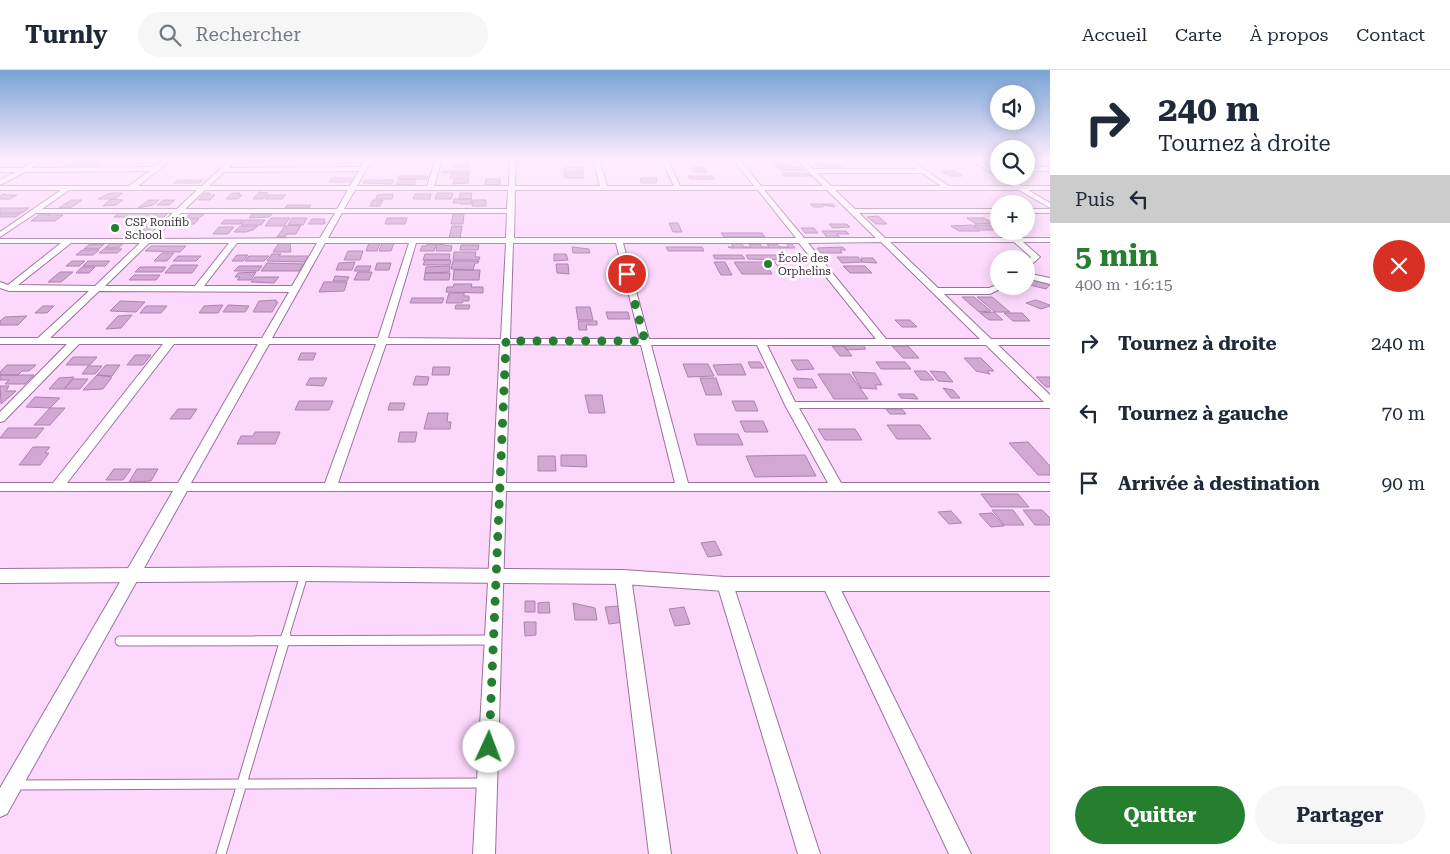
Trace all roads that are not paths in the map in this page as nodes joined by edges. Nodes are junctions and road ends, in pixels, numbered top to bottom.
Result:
1 (57, 196) edge
2 (194, 196) edge
3 (348, 196) edge
4 (512, 196) edge
5 (766, 196) edge
6 (838, 196) edge
7 (1033, 196) edge
8 (1050, 206) edge
9 (34, 211) junction
10 (178, 211) junction
11 (339, 211) junction
12 (511, 211) junction
13 (854, 211) junction
14 (990, 211) edge
15 (1035, 211) edge
16 (1050, 211) edge
17 (0, 234) edge
18 (802, 240) junction
19 (884, 240) junction
20 (990, 240) edge
21 (1016, 240) edge
22 (1035, 240) edge
23 (1050, 240) edge
24 (0, 241) edge
25 (69, 241) junction
26 (147, 241) junction
27 (235, 241) junction
28 (322, 241) junction
29 (413, 241) junction
30 (510, 241) junction
31 (619, 241) junction
32 (1028, 250) edge
33 (1035, 277) edge
34 (1050, 281) edge
35 (0, 285) edge
36 (9, 288) junction
37 (97, 288) junction
38 (197, 289) junction
39 (294, 289) junction
40 (936, 291) junction
41 (990, 291) edge
42 (0, 340) edge
43 (41, 340) junction
44 (76, 341) junction
45 (171, 341) junction
46 (265, 341) junction
47 (382, 341) junction
48 (506, 341) junction
49 (645, 341) junction
50 (760, 341) junction
51 (882, 341) junction
52 (988, 341) junction
53 (1050, 342) edge
54 (1050, 403) edge
55 (791, 405) junction
56 (0, 419) edge
57 (0, 487) edge
58 (57, 487) junction
59 (182, 487) junction
60 (330, 487) junction
61 (499, 487) junction
62 (682, 487) junction
63 (837, 487) junction
64 (1050, 487) edge
65 (304, 574) junction
66 (132, 575) junction
67 (0, 576) edge
68 (496, 576) junction
69 (623, 577) junction
70 (725, 584) junction
71 (830, 584) junction
72 (1050, 584) edge
73 (493, 640) junction
74 (120, 641) dead end
75 (284, 641) junction
76 (487, 783) junction
77 (242, 784) junction
78 (12, 785) junction
79 (0, 807) edge
80 (221, 854) edge
81 (484, 854) edge
82 (660, 854) edge
83 (809, 854) edge
84 (960, 854) edge

1 - 9 street
2 - 10 street
3 - 11 street
4 - 12 street
5 - 18 street
6 - 13 street
7 - 8 street
9 - 10 street
9 - 17 street
10 - 11 street
10 - 26 street
11 - 12 street
11 - 28 street
12 - 30 street
13 - 14 street
13 - 19 street
15 - 16 street
18 - 19 street
18 - 31 street
18 - 51 street
19 - 20 street
19 - 40 street
21 - 32 street
22 - 23 street
24 - 25 street
25 - 26 street
25 - 36 street
26 - 27 street
26 - 37 street
27 - 28 street
27 - 38 street
28 - 29 street
28 - 39 street
29 - 30 street
29 - 47 street
30 - 31 street
30 - 48 street
31 - 49 street
33 - 34 street
35 - 36 street
36 - 37 street
37 - 38 street
37 - 43 street
38 - 39 street
39 - 46 street
40 - 41 street
40 - 52 street
42 - 43 street
43 - 44 street
44 - 45 street
44 - 56 street
45 - 46 street
45 - 58 street
46 - 47 street
46 - 59 street
47 - 48 street
47 - 60 street
48 - 49 street
48 - 61 street
49 - 50 street
49 - 62 street
50 - 51 street
50 - 55 street
51 - 52 street
52 - 53 street
52 - 54 street
54 - 55 street
55 - 63 street
57 - 58 street
58 - 59 street
59 - 60 street
59 - 66 street
60 - 61 street
61 - 62 street
61 - 68 street
62 - 63 street
63 - 64 street
65 - 66 street
65 - 68 street
65 - 75 lane
66 - 67 street
66 - 78 street
68 - 69 street
68 - 73 street
69 - 70 street
69 - 82 street
70 - 71 street
70 - 83 street
71 - 72 street
71 - 84 street
73 - 75 lane
73 - 76 street
74 - 75 lane
75 - 77 lane
76 - 77 lane
76 - 81 street
77 - 78 lane
77 - 80 lane
78 - 79 street

